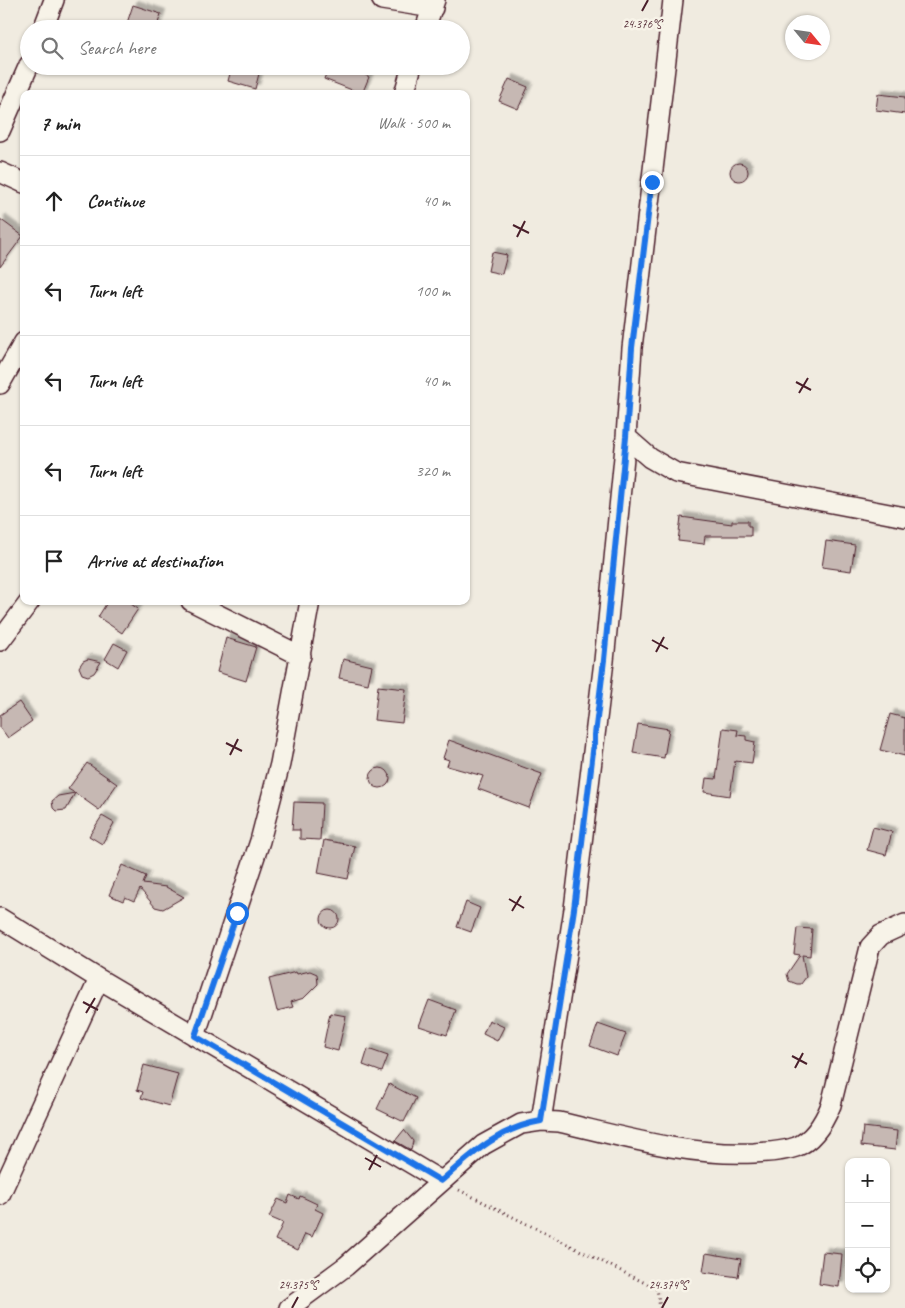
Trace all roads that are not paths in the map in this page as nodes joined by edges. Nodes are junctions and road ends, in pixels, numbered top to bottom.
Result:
1 (54, 0) edge
2 (382, 0) edge
3 (673, 0) edge
4 (434, 4) edge
5 (46, 20) edge
6 (428, 20) edge
7 (25, 75) edge
8 (409, 75) edge
9 (405, 90) edge
10 (0, 131) edge
11 (0, 172) edge
12 (20, 181) edge
13 (20, 349) edge
14 (0, 384) edge
15 (626, 437) junction
16 (905, 517) edge
17 (27, 605) edge
18 (200, 605) edge
19 (309, 605) edge
20 (0, 641) edge
21 (301, 656) junction
22 (0, 918) edge
23 (905, 924) edge
24 (99, 979) junction
25 (195, 1036) junction
26 (541, 1121) junction
27 (441, 1181) junction
28 (0, 1194) edge
29 (290, 1308) edge

1 - 5 street
2 - 4 street
3 - 15 street
4 - 6 street
7 - 10 street
8 - 9 street
11 - 12 street
13 - 14 street
15 - 16 street
15 - 26 street
17 - 20 street
18 - 21 street
19 - 21 street
21 - 25 street
22 - 24 street
23 - 26 street
24 - 25 street
24 - 28 street
25 - 27 street
26 - 27 street
27 - 29 street

